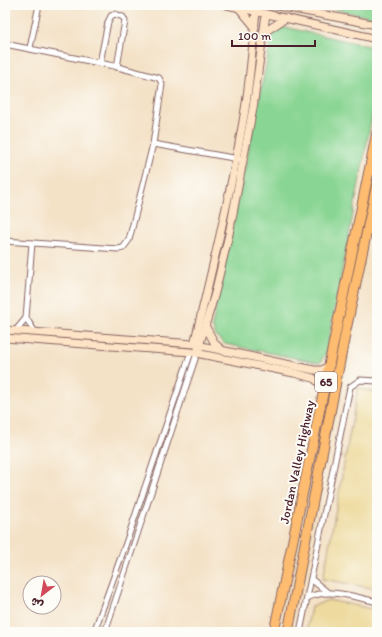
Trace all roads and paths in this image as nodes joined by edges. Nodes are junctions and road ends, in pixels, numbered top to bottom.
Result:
1 (39, 5) edge
2 (226, 5) edge
3 (273, 5) edge
4 (239, 8) junction
5 (256, 12) junction
6 (266, 14) junction
7 (286, 18) junction
8 (377, 25) edge
9 (255, 27) junction
10 (263, 34) junction
11 (377, 39) edge
12 (5, 44) edge
13 (30, 48) junction
14 (100, 63) junction
15 (117, 67) junction
16 (377, 132) edge
17 (153, 144) junction
18 (236, 159) junction
19 (244, 160) junction
20 (377, 186) edge
21 (5, 241) edge
22 (32, 243) junction
23 (26, 318) junction
24 (206, 327) junction
25 (5, 330) edge
26 (16, 330) junction
27 (197, 330) junction
28 (34, 332) junction
29 (341, 335) junction
30 (5, 338) edge
31 (180, 342) junction
32 (197, 345) junction
33 (221, 350) junction
34 (194, 353) junction
35 (330, 365) junction
36 (377, 381) edge
37 (326, 387) junction
38 (311, 579) junction
39 (327, 592) junction
40 (307, 598) junction
41 (377, 602) edge
42 (94, 632) edge
43 (105, 632) edge
44 (274, 632) edge
45 (288, 632) edge
46 (300, 632) edge

1 - 13 street
2 - 4 street
3 - 8 street
4 - 5 street
4 - 9 street
5 - 6 street
5 - 9 street
6 - 7 street
6 - 10 street
7 - 10 street
7 - 11 street
9 - 18 street
10 - 19 street
12 - 13 street
13 - 14 street
14 - 15 street
14 - 15 street
15 - 17 street
16 - 29 highway, Jordan Valley Highway / 65
17 - 18 street
17 - 22 street
18 - 19 street
18 - 27 street
19 - 24 street
20 - 29 highway, Jordan Valley Highway / 65
21 - 22 street
22 - 23 street
23 - 26 street
23 - 28 street
24 - 32 street
24 - 33 street
25 - 26 street
26 - 28 street
27 - 31 street
27 - 32 street
28 - 31 street
29 - 35 highway, Jordan Valley Highway / 65
29 - 45 highway, Jordan Valley Highway / 65
30 - 34 street
31 - 32 street
32 - 33 street
32 - 34 street
33 - 35 street
34 - 37 street
34 - 42 street
34 - 43 street
35 - 37 highway, Jordan Valley Highway / 65
36 - 38 street
37 - 44 highway, Jordan Valley Highway / 65
38 - 39 street
38 - 40 street
39 - 40 street
39 - 41 street
40 - 46 street

